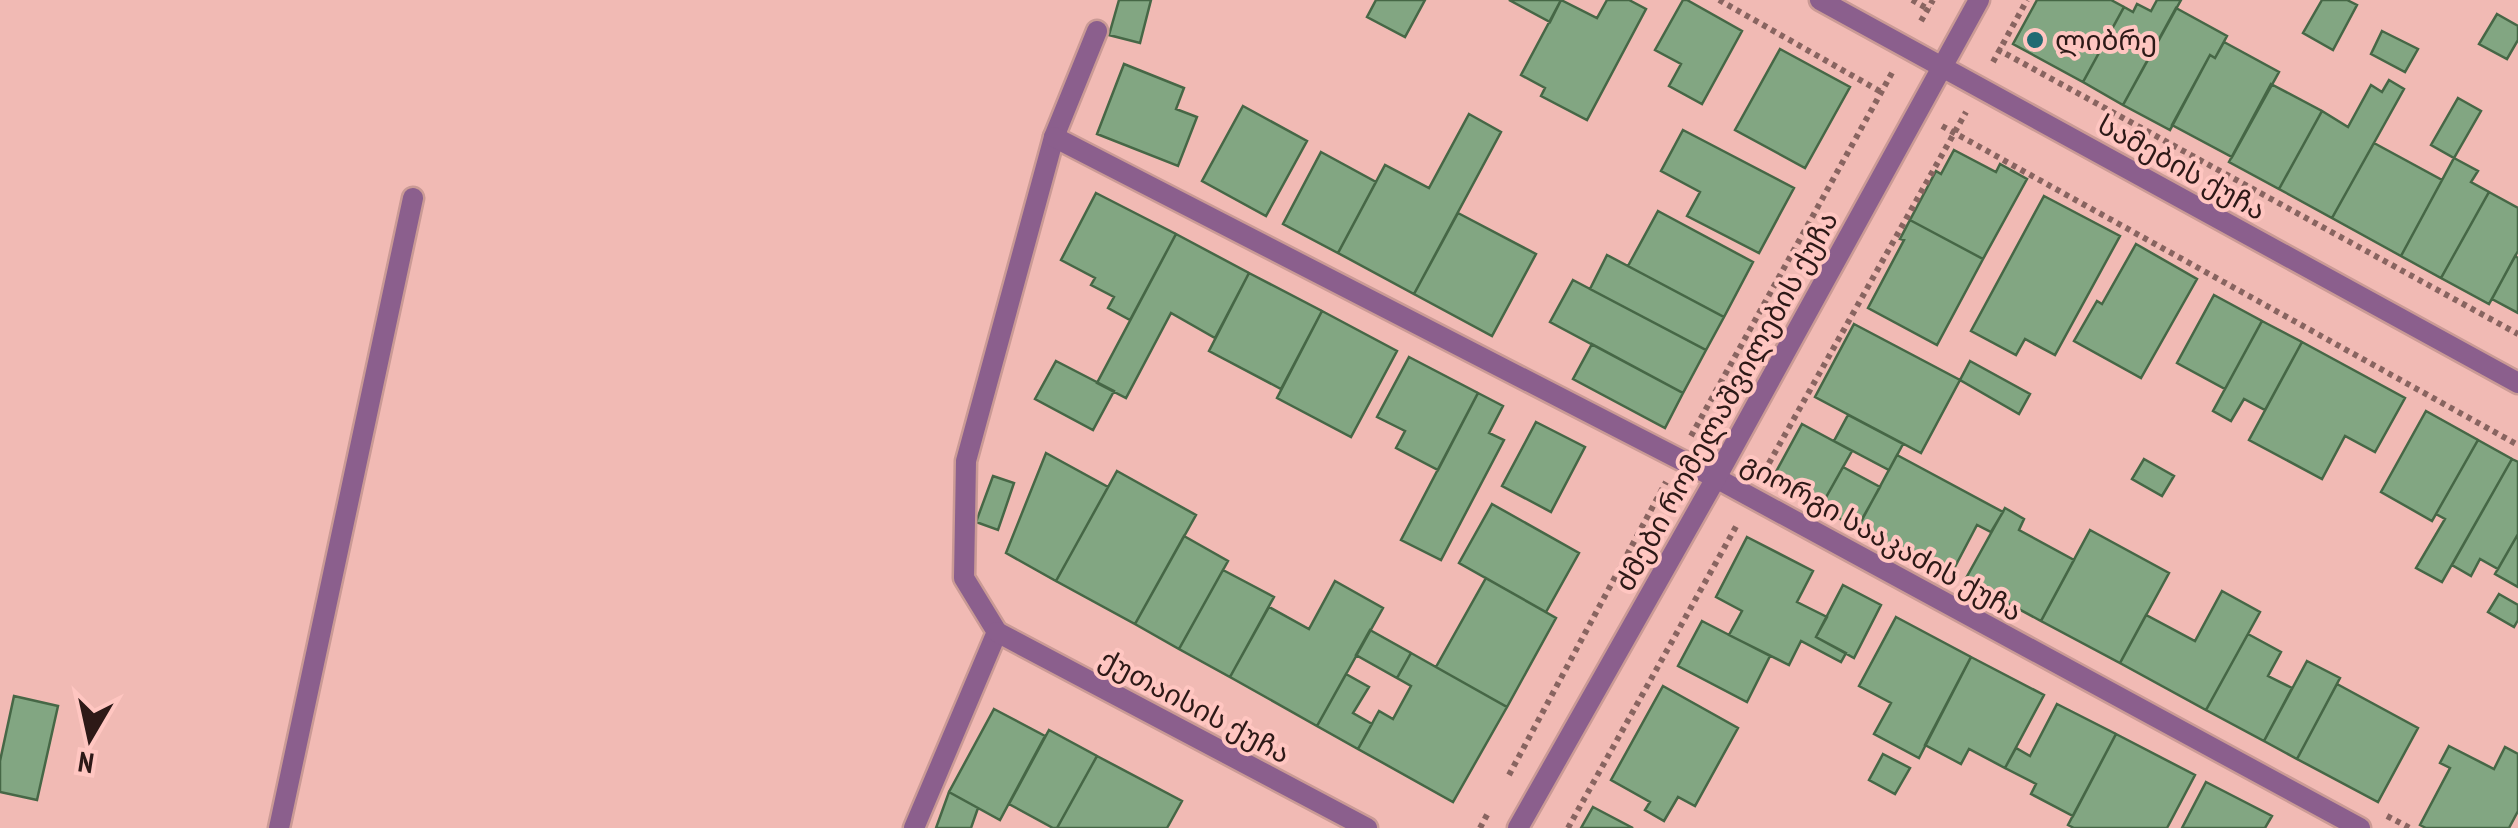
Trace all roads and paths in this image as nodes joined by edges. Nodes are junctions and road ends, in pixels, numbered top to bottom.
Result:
1 (1719, 0) edge
2 (1820, 0) edge
3 (1912, 0) edge
4 (1933, 0) edge
5 (1980, 0) edge
6 (2027, 0) edge
7 (1928, 9) junction
8 (1964, 30) junction
9 (1097, 31) dead end
10 (1906, 47) junction
11 (1999, 51) junction
12 (1943, 66) junction
13 (1980, 86) junction
14 (1882, 92) junction
15 (1918, 112) junction
16 (1954, 133) junction
17 (1054, 137) junction
18 (414, 198) dead end
19 (2518, 334) edge
20 (2518, 383) edge
21 (2518, 445) edge
22 (1678, 459) junction
23 (1716, 478) junction
24 (1752, 498) junction
25 (996, 632) junction
26 (1508, 775) dead end
27 (1490, 810) dead end
28 (279, 828) edge
29 (914, 828) edge
30 (1367, 828) edge
31 (1480, 828) edge
32 (1518, 828) edge
33 (1568, 828) edge
34 (2360, 828) edge

1 - 14 path
2 - 10 street, სამების ქუჩა
3 - 7 path
4 - 7 path
5 - 8 street, ძმები რომელაშვილების ქუჩა
6 - 11 path
7 - 8 path
7 - 10 path
8 - 11 path
8 - 12 street, ძმები რომელაშვილების ქუჩა
9 - 17 street
10 - 12 street, სამების ქუჩა
10 - 14 path
11 - 13 path
11 - 19 path
12 - 13 street, სამების ქუჩა
12 - 15 street, ძმები რომელაშვილების ქუჩა
13 - 16 path
13 - 20 street, სამების ქუჩა
14 - 15 path
14 - 22 path
15 - 16 path
15 - 23 street, ძმები რომელაშვილების ქუჩა
16 - 21 path
16 - 24 path
17 - 22 street, გიორგი სააკაძის ქუჩა
17 - 25 street
18 - 28 street
22 - 23 street, გიორგი სააკაძის ქუჩა
22 - 26 path
23 - 24 street, გიორგი სააკაძის ქუჩა
23 - 32 street, ძმები რომელაშვილების ქუჩა
24 - 33 path
24 - 34 street, გიორგი სააკაძის ქუჩა
25 - 29 street
25 - 30 street, ქუთაისის ქუჩა
27 - 31 path

